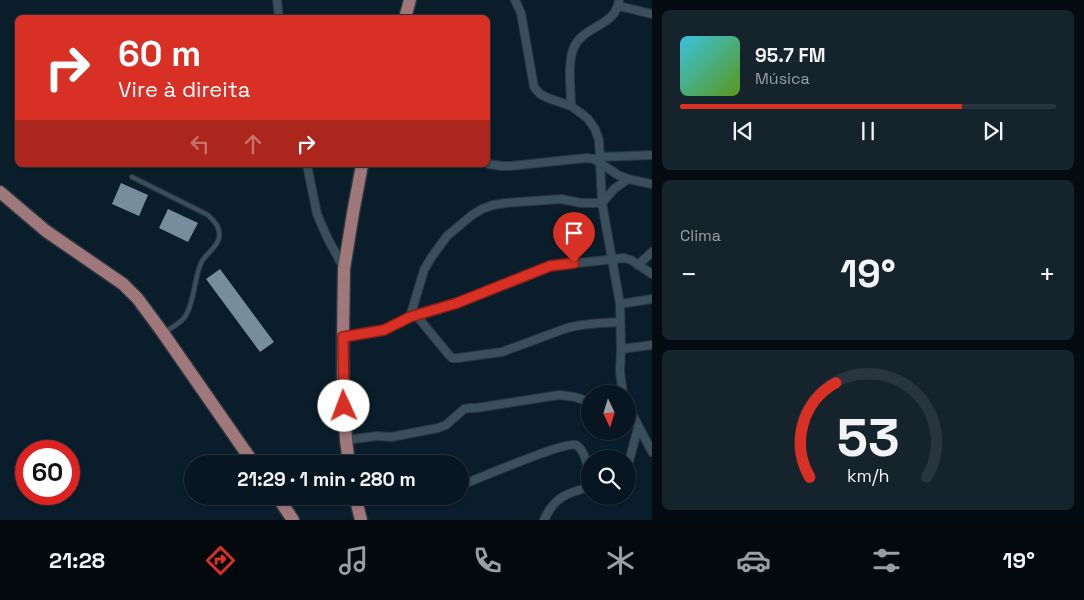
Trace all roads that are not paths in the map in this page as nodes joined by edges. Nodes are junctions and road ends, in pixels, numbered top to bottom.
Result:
1 (278, 0) edge
2 (410, 0) edge
3 (515, 0) edge
4 (619, 3) edge
5 (652, 14) edge
6 (279, 15) edge
7 (406, 15) edge
8 (571, 106) junction
9 (652, 155) edge
10 (600, 160) junction
11 (490, 164) edge
12 (307, 167) edge
13 (362, 167) edge
14 (132, 177) dead end
15 (628, 179) junction
16 (652, 184) edge
17 (0, 192) edge
18 (602, 203) junction
19 (652, 252) edge
20 (612, 259) junction
21 (638, 265) junction
22 (344, 269) junction
23 (652, 274) edge
24 (652, 299) edge
25 (620, 304) junction
26 (413, 316) junction
27 (620, 322) junction
28 (163, 333) junction
29 (343, 337) junction
30 (652, 345) edge
31 (621, 348) junction
32 (622, 385) edge
33 (581, 399) edge
34 (636, 424) edge
35 (638, 428) junction
36 (346, 440) junction
37 (632, 450) edge
38 (581, 451) edge
39 (652, 452) edge
40 (248, 455) edge
41 (348, 455) edge
42 (469, 482) edge
43 (581, 489) edge
44 (282, 505) edge
45 (356, 505) edge
46 (293, 520) edge
47 (360, 520) edge
48 (544, 520) edge

1 - 6 street
2 - 7 main road
3 - 8 street
4 - 5 street
4 - 8 street
8 - 10 street
9 - 10 street
10 - 11 street
10 - 15 street
10 - 18 street
12 - 22 street
13 - 22 main road
14 - 28 lane
15 - 16 street
15 - 18 street
17 - 28 main road
18 - 20 street
18 - 26 street
19 - 21 street
20 - 21 street
20 - 25 street
20 - 26 street
21 - 23 street
22 - 29 main road
24 - 25 street
25 - 27 street
26 - 27 street
26 - 29 street
27 - 31 street
28 - 40 main road
29 - 36 main road
30 - 31 street
31 - 32 street
33 - 36 street
34 - 35 street
35 - 37 street
35 - 39 street
36 - 41 main road
38 - 42 street
43 - 48 street
44 - 46 main road
45 - 47 main road

